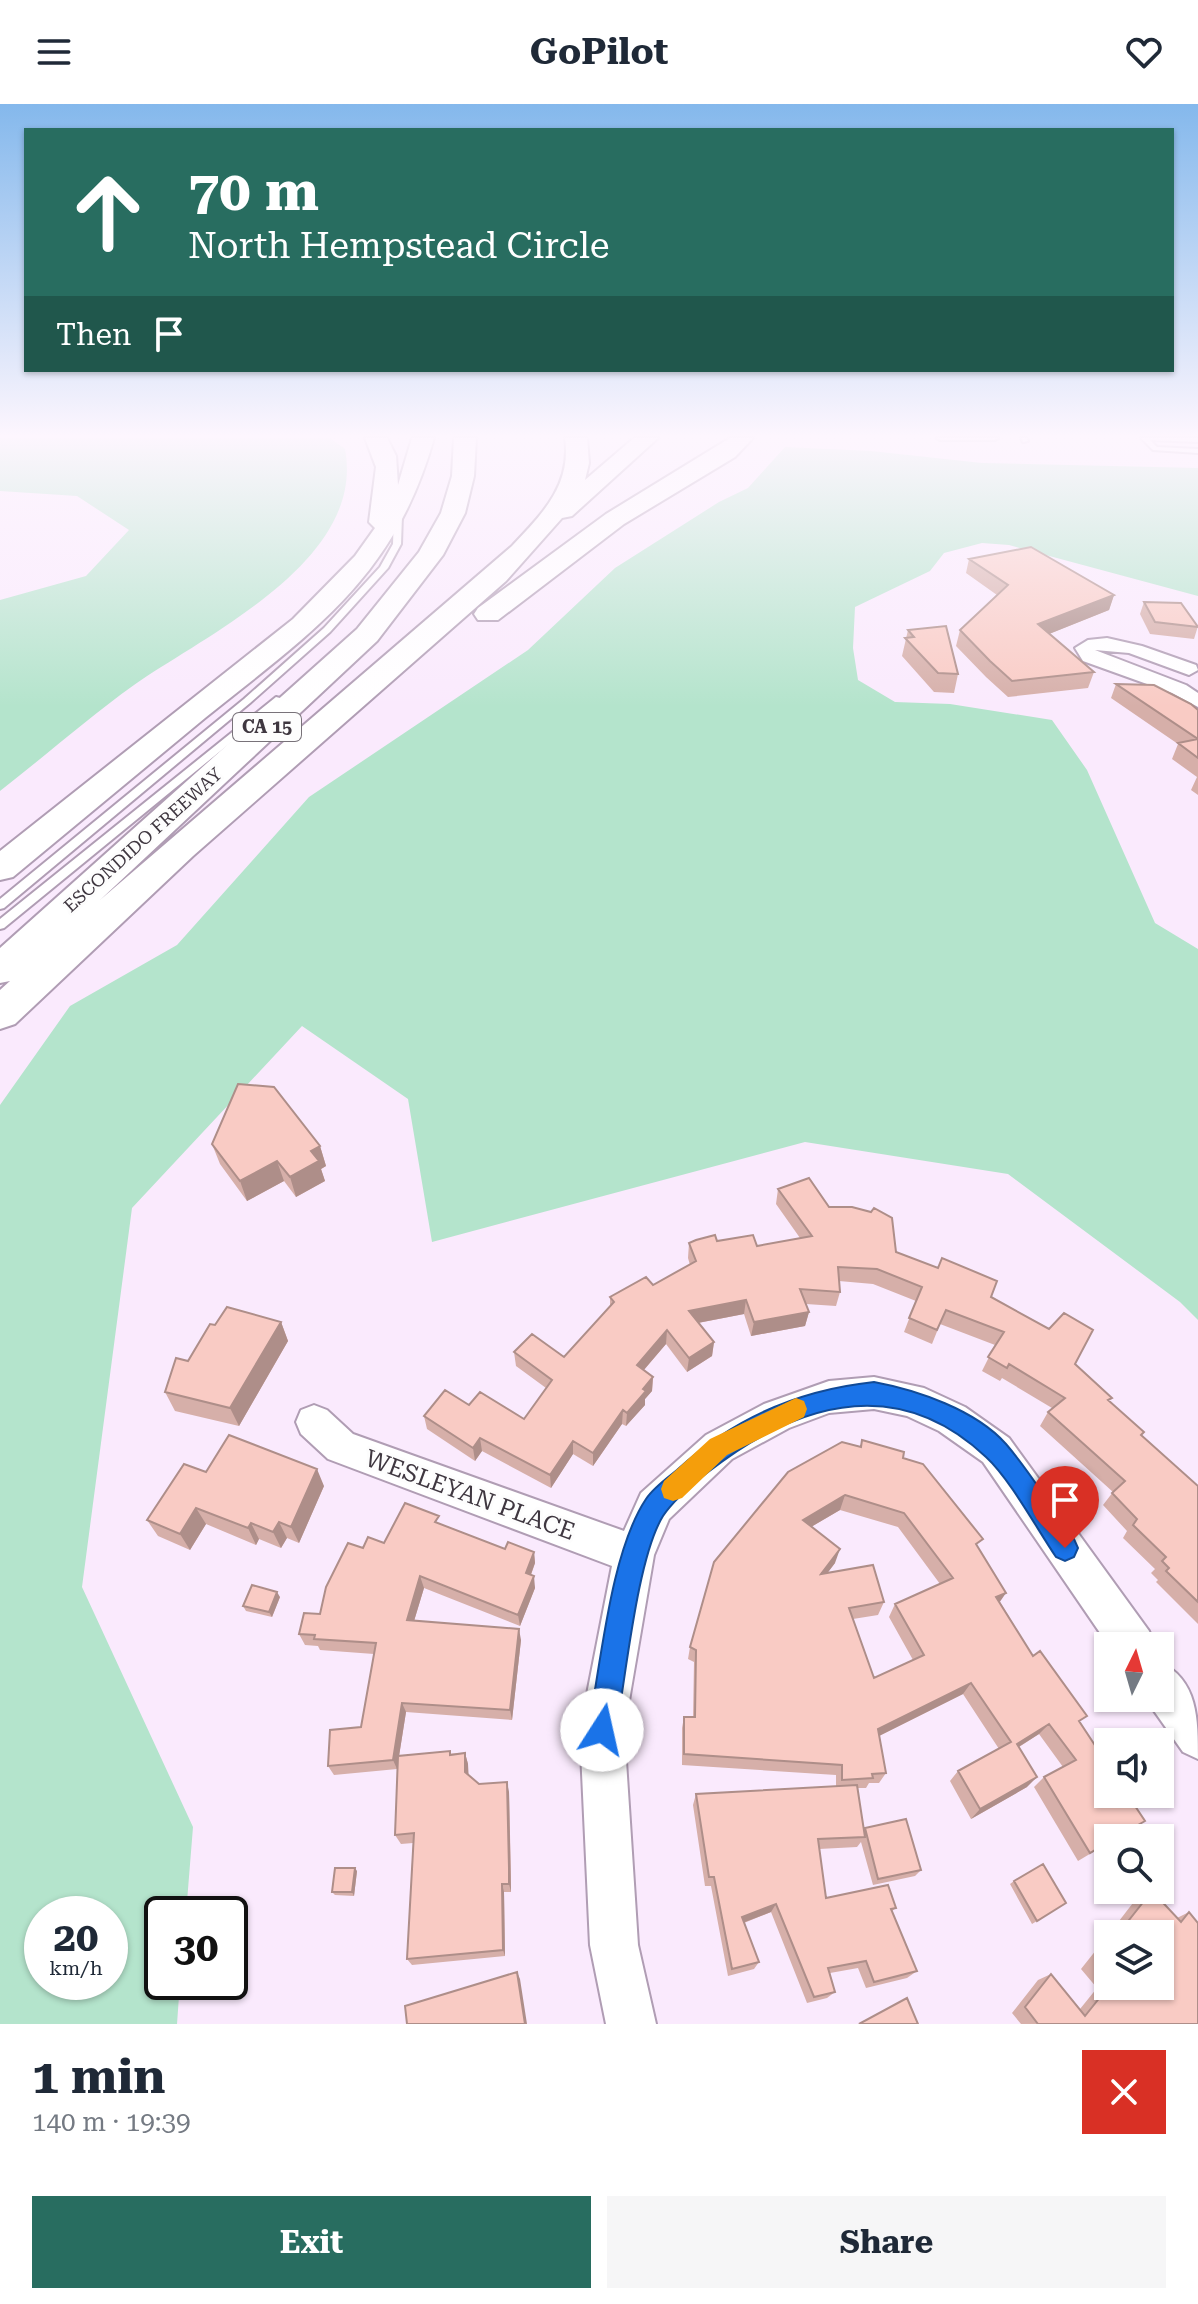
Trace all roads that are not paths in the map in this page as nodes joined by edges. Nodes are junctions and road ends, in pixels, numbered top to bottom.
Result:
1 (543, 527) edge
2 (383, 528) edge
3 (394, 528) edge
4 (445, 528) edge
5 (603, 528) edge
6 (401, 594) junction
7 (1193, 668) edge
8 (1179, 689) junction
9 (1198, 701) edge
10 (248, 790) junction
11 (0, 869) edge
12 (0, 905) edge
13 (0, 925) edge
14 (0, 970) edge
15 (0, 1014) edge
16 (314, 1422) dead end
17 (634, 1554) junction
18 (1124, 1632) edge
19 (1174, 1703) edge
20 (1198, 1737) edge
21 (631, 2024) edge

1 - 10 highway
2 - 11 highway, CA 15
3 - 12 lane
4 - 6 highway, ESCONDIDO FREEWAY / CA 15
5 - 10 highway
6 - 13 lane
6 - 14 highway, ESCONDIDO FREEWAY / CA 15
7 - 8 street
7 - 8 street
8 - 9 street
10 - 15 highway
16 - 17 street, WESLEYAN PLACE
17 - 18 street
17 - 21 street
19 - 20 street

